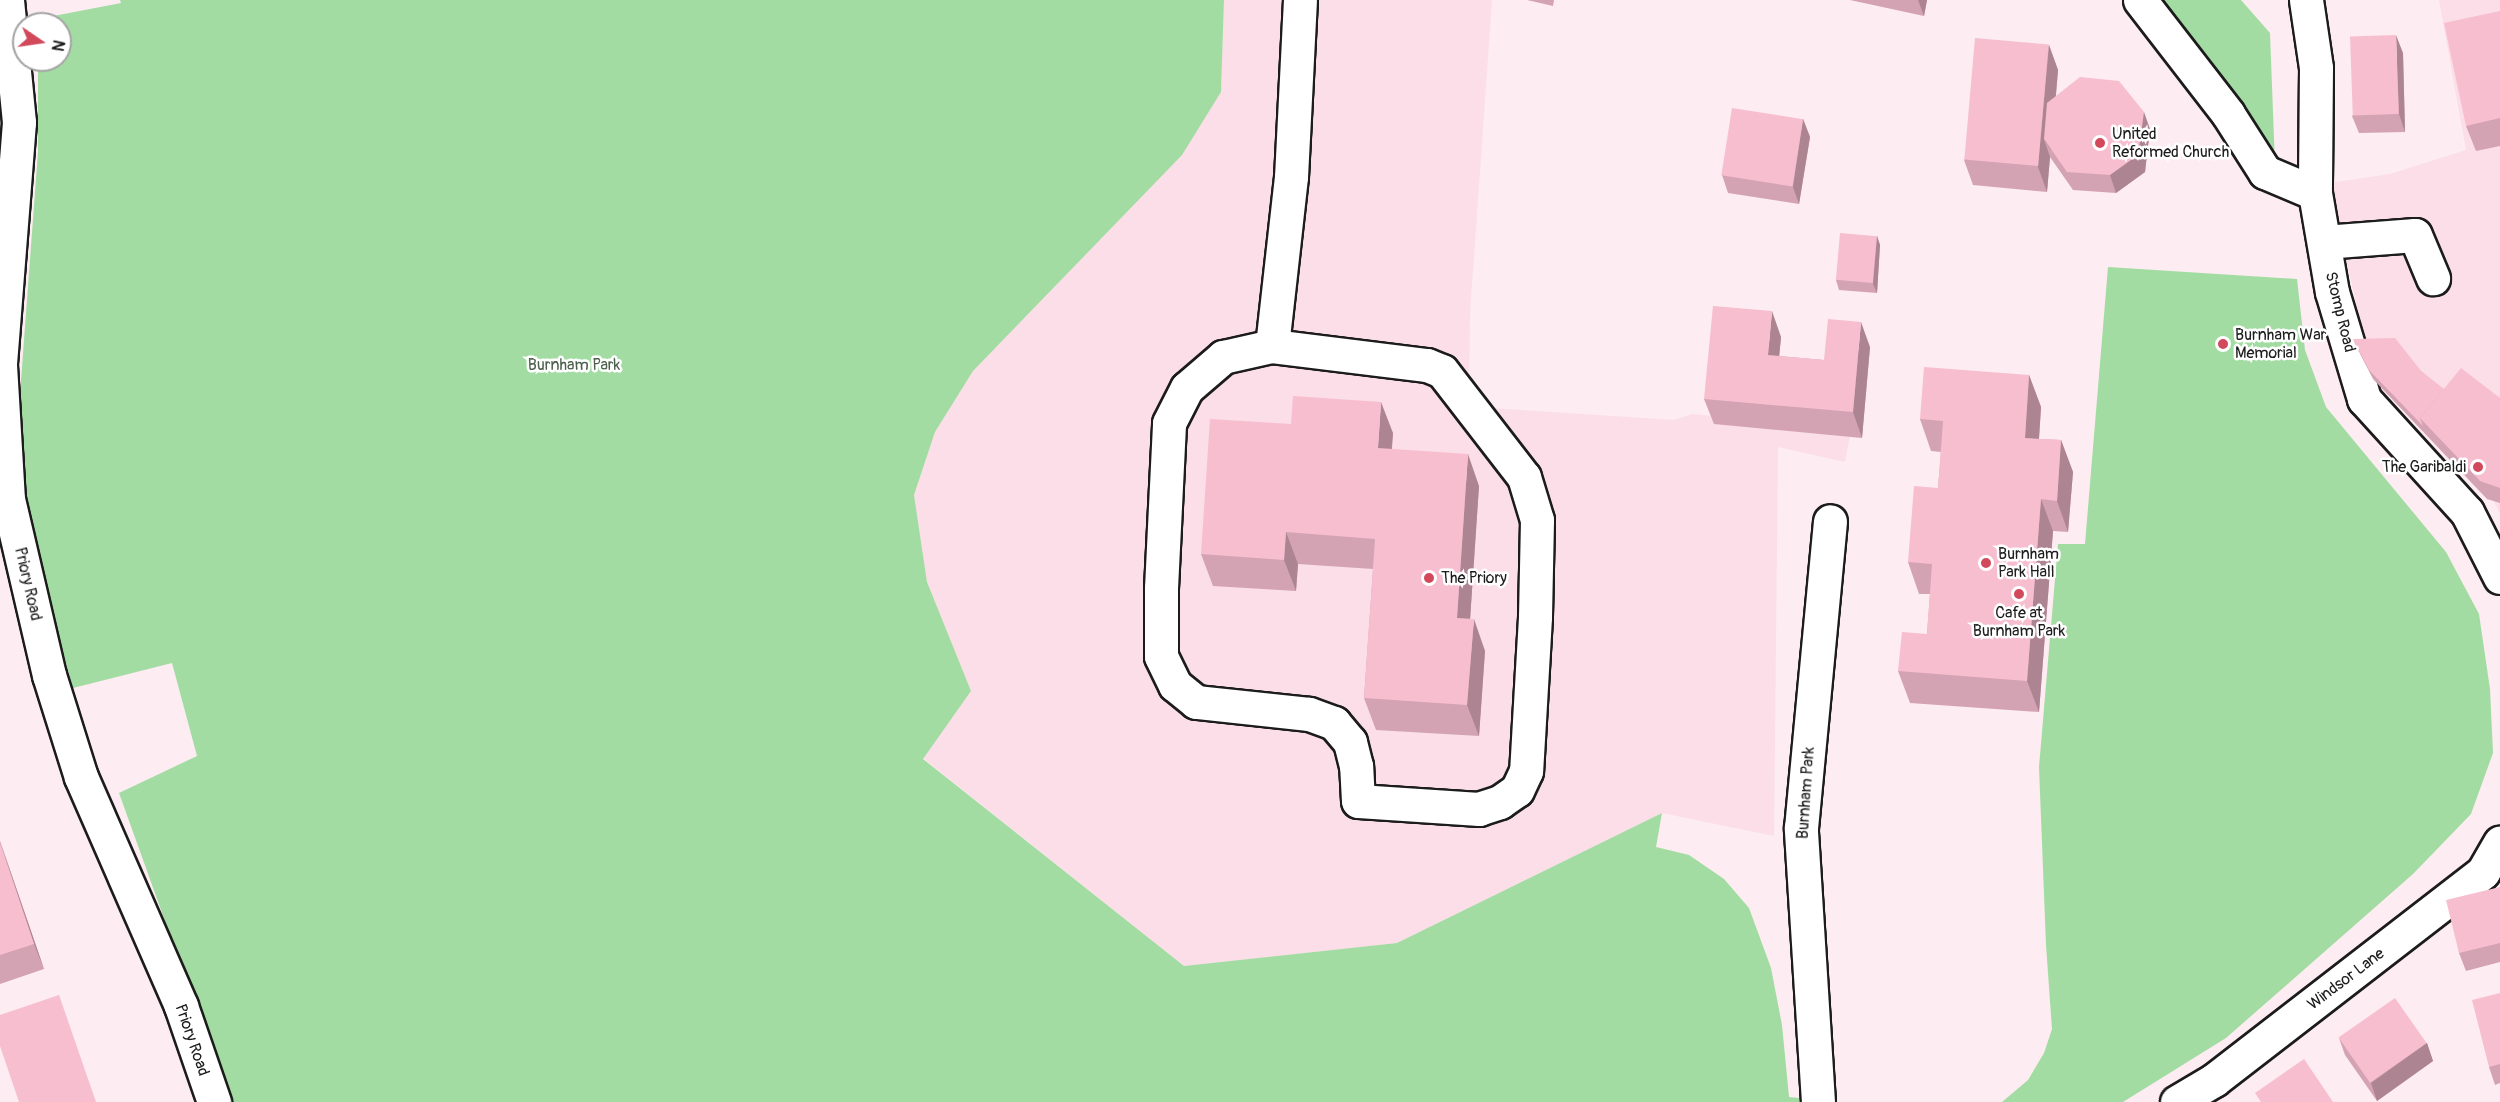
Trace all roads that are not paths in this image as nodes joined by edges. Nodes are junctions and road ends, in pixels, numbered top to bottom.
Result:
1 (7, 0) edge
2 (1300, 0) edge
3 (2140, 0) edge
4 (2306, 0) edge
5 (2315, 194) junction
6 (2324, 242) junction
7 (2433, 278) dead end
8 (1272, 346) junction
9 (2466, 512) junction
10 (2500, 517) edge
11 (1830, 521) dead end
12 (2500, 577) edge
13 (2500, 842) edge
14 (2222, 1091) edge
15 (214, 1102) edge
16 (1818, 1102) edge
17 (2177, 1102) edge

1 - 15 street, Priory Road
2 - 8 street
3 - 5 street
4 - 5 street, Stomp Road
5 - 6 street, Stomp Road
6 - 7 street
6 - 9 street, Stomp Road
8 - 8 street
9 - 10 street
9 - 12 street, Stomp Road
11 - 16 street, Burnham Park
13 - 14 street, Windsor Lane
14 - 17 street, Windsor Lane

